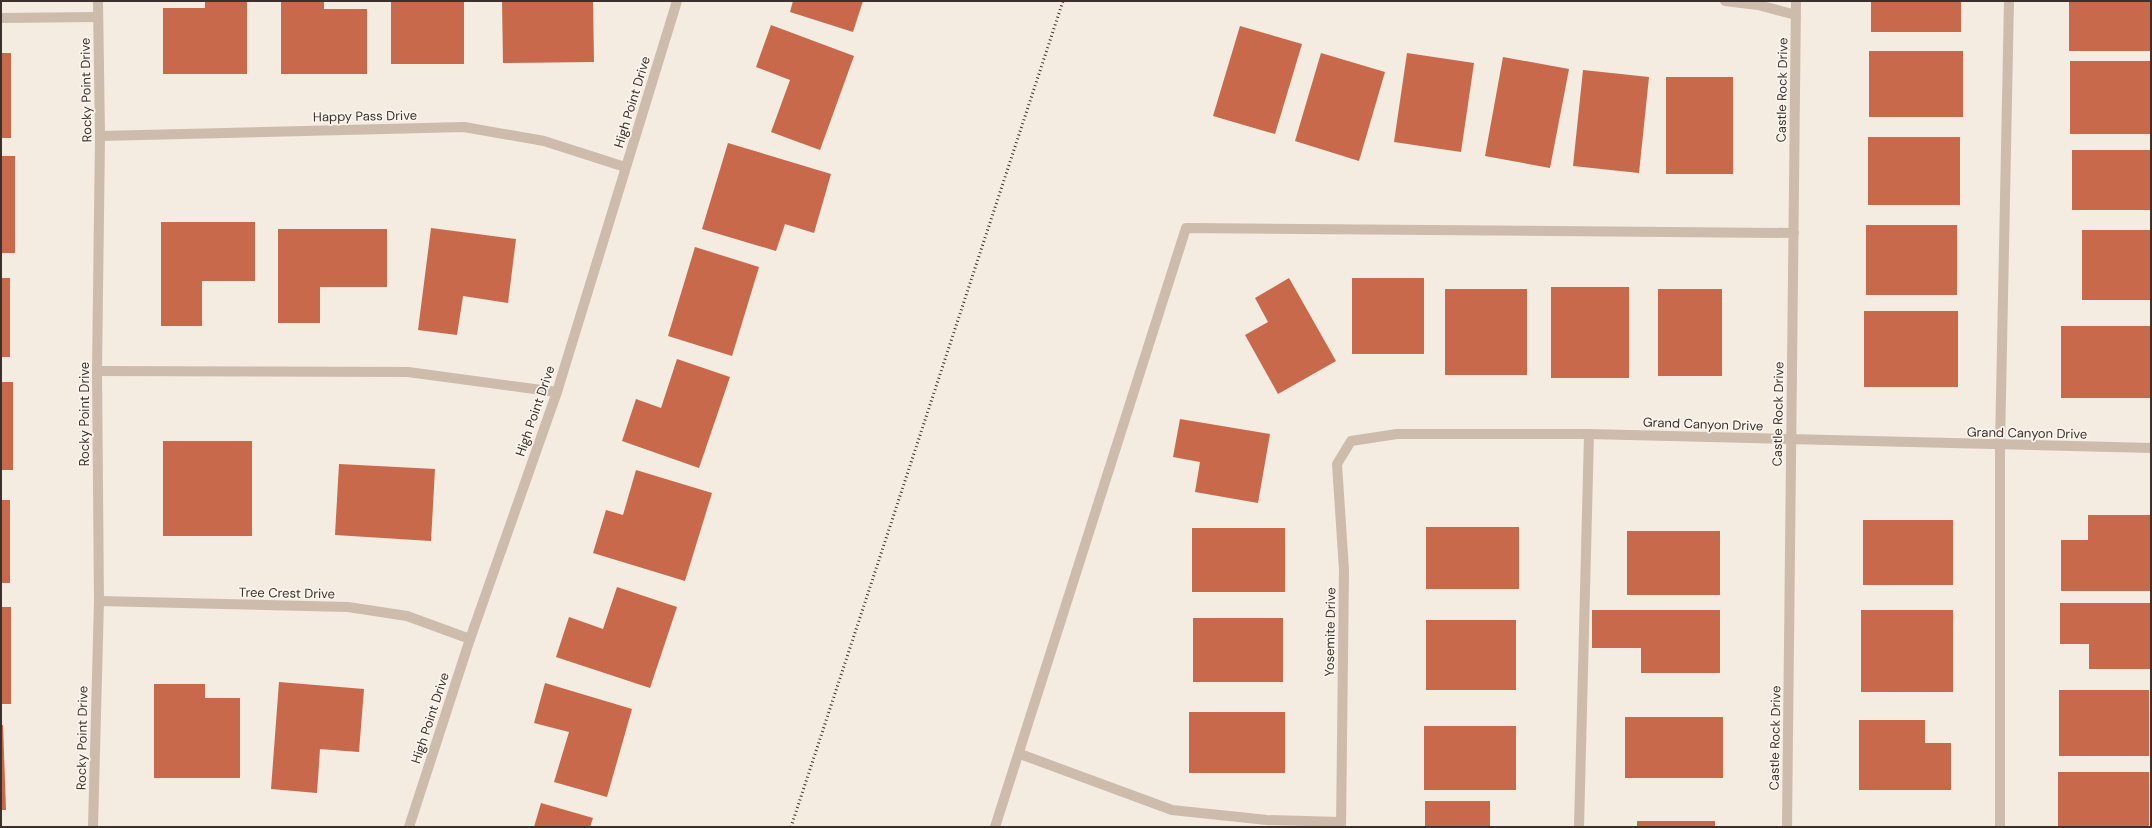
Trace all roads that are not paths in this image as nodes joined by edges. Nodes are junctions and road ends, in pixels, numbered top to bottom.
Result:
1 (98, 1) edge
2 (677, 1) edge
3 (1725, 1) edge
4 (1796, 1) edge
5 (2009, 1) edge
6 (1796, 15) junction
7 (98, 17) junction
8 (1, 18) edge
9 (100, 136) junction
10 (625, 167) junction
11 (1794, 233) junction
12 (97, 371) junction
13 (557, 392) junction
14 (1589, 434) junction
15 (1791, 440) junction
16 (1351, 441) joint
17 (2000, 445) junction
18 (2151, 448) edge
19 (99, 601) junction
20 (470, 639) junction
21 (1020, 754) junction
22 (1341, 825) edge
23 (93, 827) edge
24 (409, 827) edge
25 (995, 827) edge
26 (1579, 827) edge
27 (1787, 827) edge
28 (2000, 827) edge

1 - 7 street, Rocky Point Drive
2 - 10 street, High Point Drive
3 - 6 street
4 - 6 street, Castle Rock Drive
5 - 17 street
6 - 11 street, Castle Rock Drive
7 - 8 street
7 - 9 street, Rocky Point Drive
9 - 10 street, Happy Pass Drive
9 - 12 street, Rocky Point Drive
10 - 13 street, High Point Drive
11 - 15 street, Castle Rock Drive
11 - 21 street
12 - 13 street
12 - 19 street, Rocky Point Drive
13 - 20 street, High Point Drive
14 - 15 street, Grand Canyon Drive
14 - 16 street, Grand Canyon Drive
14 - 26 street
15 - 17 street, Grand Canyon Drive
15 - 27 street, Castle Rock Drive
16 - 22 street, Yosemite Drive
17 - 18 street, Grand Canyon Drive
17 - 28 street
19 - 20 street, Tree Crest Drive
19 - 23 street, Rocky Point Drive
20 - 24 street, High Point Drive
21 - 22 street
21 - 25 street

